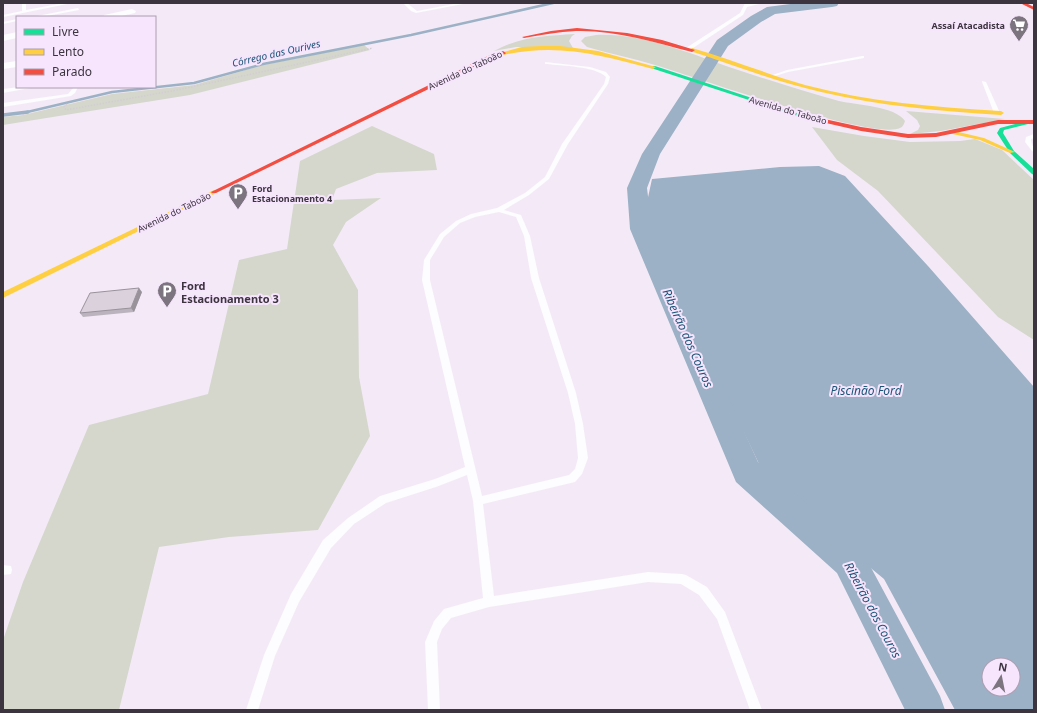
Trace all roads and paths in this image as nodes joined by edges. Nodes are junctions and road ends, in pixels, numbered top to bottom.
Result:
1 (24, 3) edge
2 (70, 3) edge
3 (128, 3) edge
4 (405, 3) edge
5 (441, 3) edge
6 (761, 3) edge
7 (1022, 3) edge
8 (1029, 3) edge
9 (46, 5) edge
10 (466, 5) edge
11 (747, 5) edge
12 (1034, 5) edge
13 (445, 7) junction
14 (78, 9) dead end
15 (1034, 9) edge
16 (24, 12) junction
17 (133, 14) edge
18 (3, 16) edge
19 (40, 16) edge
20 (112, 16) edge
21 (16, 20) edge
22 (3, 23) edge
23 (16, 35) edge
24 (580, 36) junction
25 (3, 38) edge
26 (373, 48) dead end
27 (692, 50) junction
28 (588, 51) junction
29 (862, 57) dead end
30 (547, 63) dead end
31 (16, 64) edge
32 (3, 66) edge
33 (772, 76) junction
34 (984, 82) dead end
35 (23, 88) edge
36 (76, 88) edge
37 (3, 91) edge
38 (870, 101) junction
39 (66, 104) dead end
40 (3, 105) edge
41 (997, 112) junction
42 (904, 115) dead end
43 (1033, 120) edge
44 (909, 126) dead end
45 (950, 132) junction
46 (883, 134) junction
47 (1034, 136) edge
48 (1034, 150) edge
49 (1012, 152) junction
50 (1034, 173) edge
51 (499, 210) junction
52 (3, 286) edge
53 (3, 295) edge
54 (470, 469) junction
55 (478, 501) junction
56 (489, 602) junction
57 (252, 710) edge
58 (434, 710) edge
59 (756, 710) edge

1 - 16 lane
2 - 9 lane
3 - 17 street
4 - 13 lane
5 - 13 lane
6 - 11 lane
7 - 15 main road
8 - 12 main road
9 - 16 lane
10 - 13 lane
11 - 27 lane
14 - 19 lane
16 - 18 lane
17 - 20 street
21 - 22 lane
23 - 25 street
24 - 27 main road, Avenida do Taboão
24 - 28 main road
24 - 52 main road, Avenida do Taboão
26 - 39 path
27 - 33 main road
28 - 46 main road, Avenida do Taboão
28 - 53 main road, Avenida do Taboão
29 - 33 lane
30 - 51 lane
31 - 32 street
33 - 38 main road
34 - 41 lane
35 - 37 lane
36 - 40 lane
38 - 41 main road
38 - 42 main road
41 - 43 main road
43 - 45 main road, Avenida do Taboão
43 - 49 main road
44 - 46 main road
45 - 46 main road, Avenida do Taboão
45 - 49 main road
47 - 48 lane
49 - 50 main road
51 - 54 lane
51 - 55 lane
54 - 55 lane
54 - 57 lane
55 - 56 lane
56 - 58 lane
56 - 59 lane

